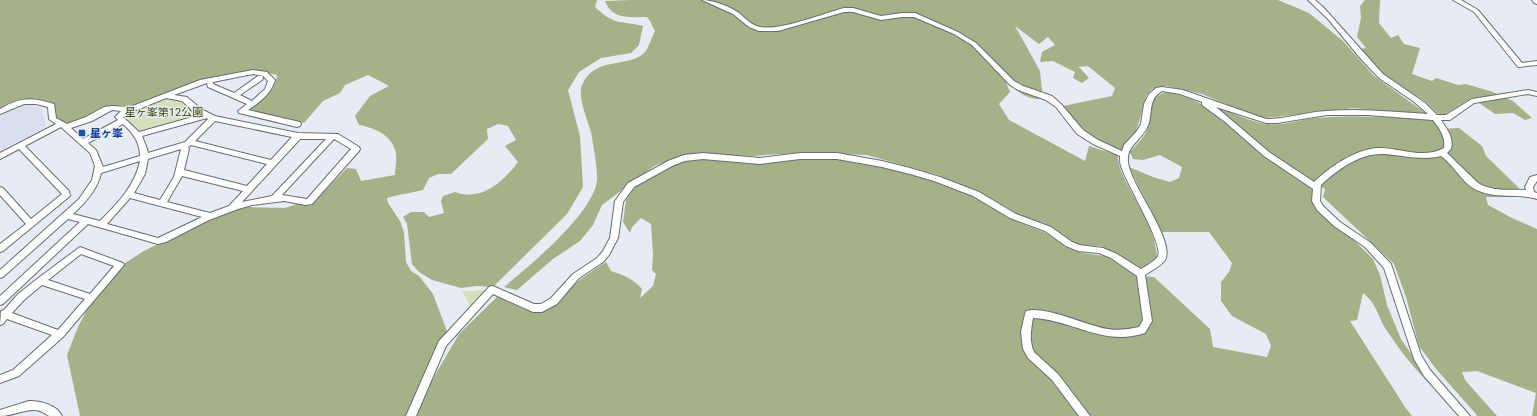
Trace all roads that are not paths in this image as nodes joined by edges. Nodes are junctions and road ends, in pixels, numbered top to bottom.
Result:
1 (705, 0) edge
2 (1311, 0) edge
3 (1456, 0) edge
4 (1537, 64) edge
5 (260, 78) dead end
6 (210, 80) junction
7 (1537, 94) edge
8 (235, 95) junction
9 (165, 96) junction
10 (1198, 98) junction
11 (249, 102) dead end
12 (126, 110) junction
13 (0, 112) edge
14 (209, 117) junction
15 (1435, 118) junction
16 (123, 121) junction
17 (297, 124) dead end
18 (64, 126) junction
19 (138, 135) junction
20 (298, 136) junction
21 (332, 137) junction
22 (82, 143) junction
23 (187, 144) junction
24 (20, 146) junction
25 (1442, 153) junction
26 (1124, 155) junction
27 (0, 156) edge
28 (144, 157) junction
29 (273, 163) junction
30 (98, 171) junction
31 (180, 172) junction
32 (1537, 178) edge
33 (1316, 187) junction
34 (248, 189) junction
35 (0, 190) edge
36 (1533, 194) edge
37 (129, 195) junction
38 (274, 199) junction
39 (162, 204) junction
40 (230, 208) junction
41 (66, 215) junction
42 (211, 216) junction
43 (87, 221) junction
44 (31, 224) junction
45 (101, 225) junction
46 (0, 249) edge
47 (1141, 274) junction
48 (0, 275) edge
49 (40, 281) junction
50 (92, 298) junction
51 (0, 301) edge
52 (2, 318) edge
53 (60, 334) junction
54 (0, 379) edge
55 (0, 415) edge
56 (57, 416) edge
57 (411, 416) edge
58 (1085, 416) edge
59 (1465, 416) edge

1 - 26 street
2 - 15 street
3 - 4 street
5 - 8 street
6 - 8 street
6 - 9 street
6 - 17 street
7 - 15 street
8 - 11 street
9 - 12 street
9 - 14 street
10 - 15 street
10 - 26 street
10 - 33 street
12 - 16 street
12 - 18 street
13 - 18 street
14 - 19 street
14 - 20 street
14 - 23 street
15 - 25 street
16 - 19 street
16 - 22 street
18 - 22 street
18 - 24 street
19 - 28 street
20 - 21 street
20 - 29 street
21 - 38 street
21 - 38 street
22 - 30 street
23 - 28 street
23 - 29 street
23 - 31 street
24 - 27 street
24 - 44 street
25 - 33 street
25 - 36 street
26 - 47 street
28 - 30 street
28 - 37 street
29 - 34 street
30 - 41 street
31 - 34 street
31 - 39 street
32 - 36 street
33 - 59 street
34 - 40 street
35 - 44 street
37 - 39 street
37 - 45 street
38 - 40 street
39 - 42 street
40 - 42 street
41 - 43 street
41 - 48 street
42 - 45 street
43 - 45 street
43 - 51 street
44 - 46 street
47 - 57 street
47 - 58 street
49 - 50 street
49 - 50 street
49 - 52 street
50 - 53 street
52 - 53 street
53 - 54 street
55 - 56 street

